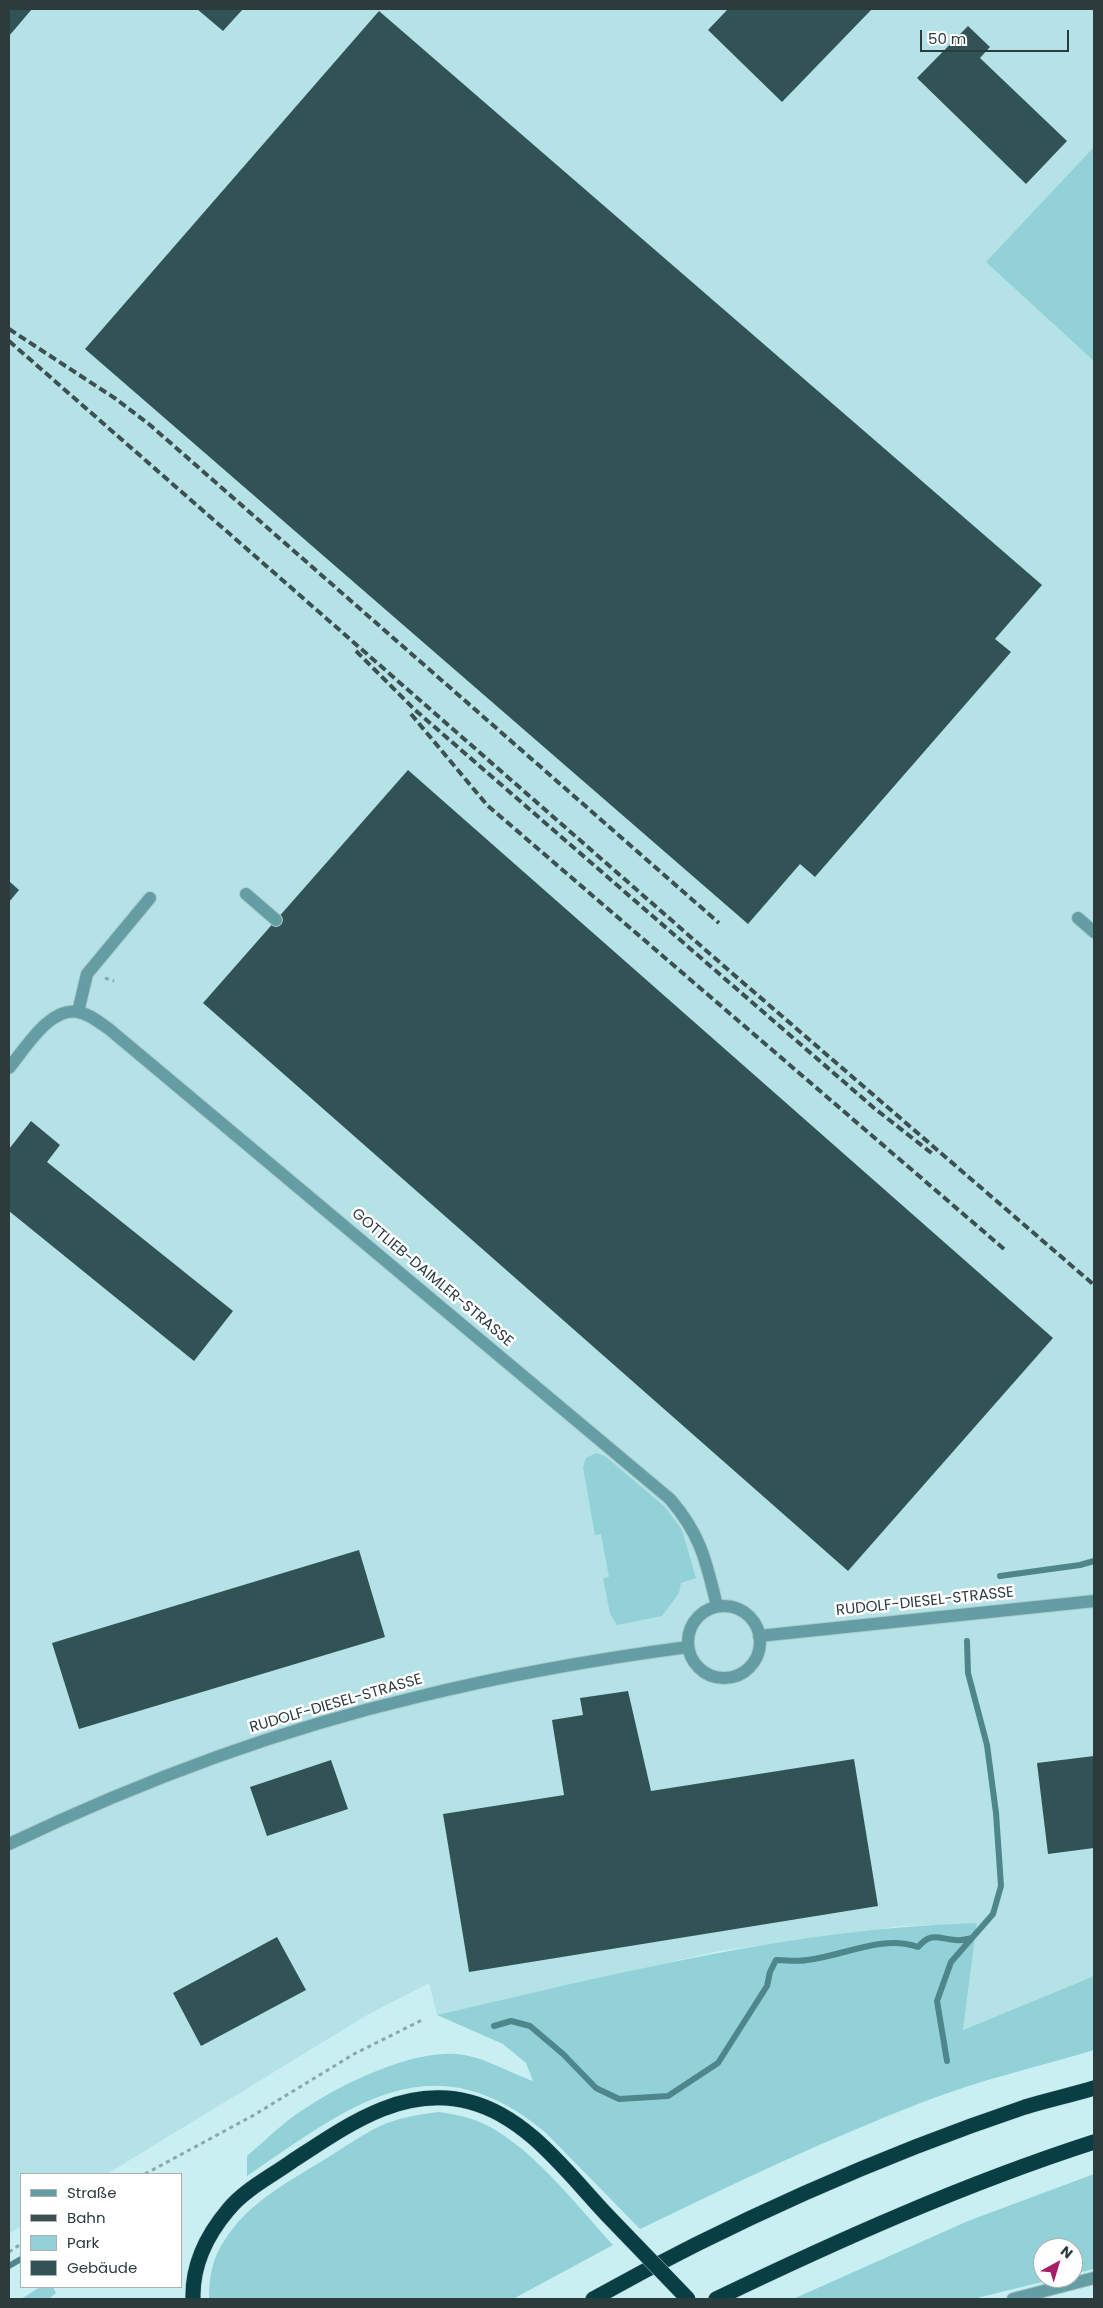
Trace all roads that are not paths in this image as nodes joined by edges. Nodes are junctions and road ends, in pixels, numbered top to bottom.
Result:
1 (246, 894) dead end
2 (150, 898) dead end
3 (1078, 918) dead end
4 (276, 920) dead end
5 (1094, 932) edge
6 (78, 1012) junction
7 (9, 1068) edge
8 (1094, 1601) edge
9 (717, 1606) junction
10 (759, 1636) junction
11 (688, 1647) junction
12 (9, 1844) edge
13 (1094, 2088) edge
14 (1094, 2142) edge
15 (1094, 2278) edge
16 (193, 2299) edge
17 (593, 2299) edge
18 (688, 2299) edge
19 (716, 2299) edge
20 (1013, 2299) edge

1 - 4 street
2 - 6 street
3 - 5 street
6 - 7 street
6 - 9 street, GOTTLIEB-DAIMLER-STRASSE
8 - 10 street, RUDOLF-DIESEL-STRASSE
9 - 10 street
9 - 11 street
10 - 11 street
11 - 12 street, RUDOLF-DIESEL-STRASSE
13 - 17 highway
14 - 19 highway
15 - 20 street
16 - 18 highway, bridge

